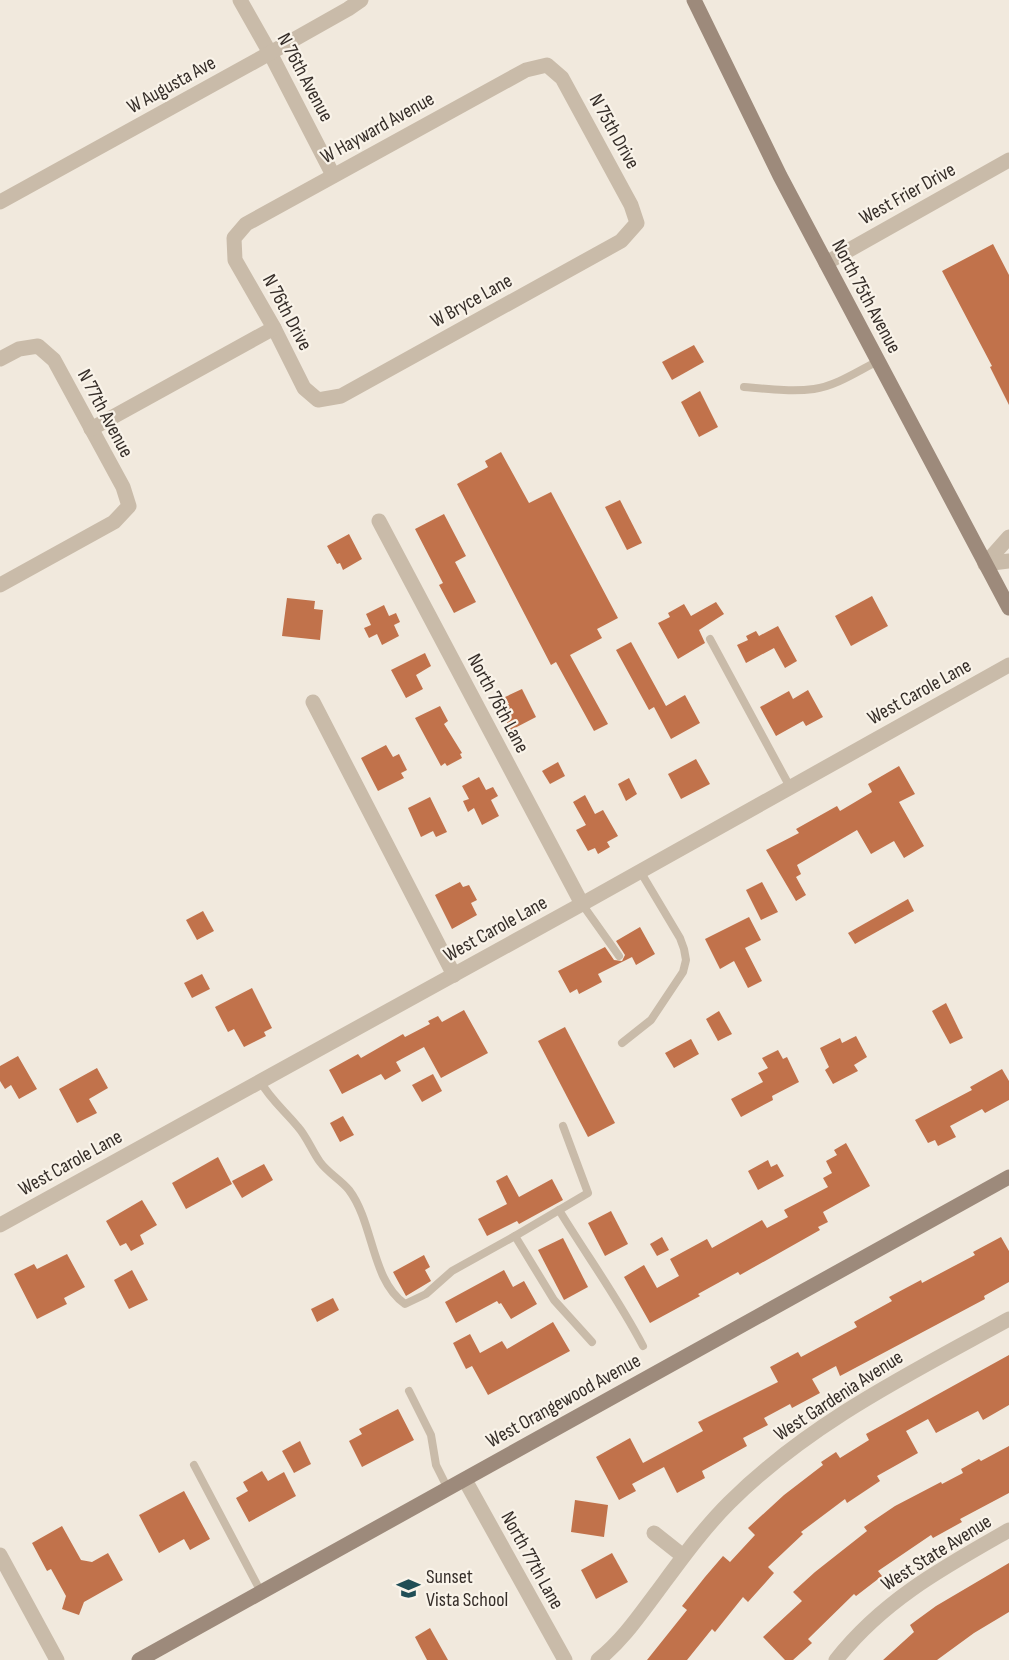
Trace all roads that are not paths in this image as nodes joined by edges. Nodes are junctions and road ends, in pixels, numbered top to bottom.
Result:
1 (240, 0) edge
2 (360, 0) edge
3 (694, 0) edge
4 (270, 53) junction
5 (547, 65) joint
6 (1009, 160) edge
7 (333, 175) junction
8 (0, 202) edge
9 (637, 223) joint
10 (234, 238) joint
11 (826, 263) junction
12 (274, 328) junction
13 (0, 360) edge
14 (878, 361) junction
15 (744, 387) dead end
16 (318, 400) joint
17 (91, 429) junction
18 (379, 521) dead end
19 (1009, 537) edge
20 (1009, 561) edge
21 (985, 564) junction
22 (0, 585) edge
23 (1009, 608) edge
24 (710, 639) dead end
25 (1009, 665) edge
26 (313, 702) dead end
27 (790, 787) junction
28 (640, 871) junction
29 (582, 904) junction
30 (619, 956) dead end
31 (454, 975) junction
32 (622, 1043) dead end
33 (260, 1081) junction
34 (563, 1126) dead end
35 (1009, 1177) edge
36 (559, 1210) junction
37 (0, 1225) edge
38 (515, 1236) junction
39 (1009, 1319) edge
40 (592, 1342) dead end
41 (643, 1346) dead end
42 (409, 1391) dead end
43 (194, 1466) dead end
44 (465, 1480) junction
45 (448, 1489) junction
46 (1009, 1530) edge
47 (654, 1533) dead end
48 (0, 1555) edge
49 (684, 1556) junction
50 (261, 1592) junction
51 (57, 1660) edge
52 (139, 1660) edge
53 (565, 1660) edge
54 (598, 1660) edge
55 (836, 1660) edge

1 - 4 street, N 76th Avenue
2 - 4 street, W Augusta Ave
3 - 11 street, North 75th Avenue
4 - 7 street, N 76th Avenue
4 - 8 street, W Augusta Ave
5 - 7 street, W Hayward Avenue
5 - 9 street, N 75th Drive
6 - 11 street, West Frier Drive
7 - 10 street, W Hayward Avenue
9 - 16 street, W Bryce Lane
10 - 12 street, N 76th Drive
11 - 14 street, North 75th Avenue
12 - 16 street, N 76th Drive
12 - 17 street
13 - 17 street, N 77th Avenue
14 - 15 lane
14 - 21 street, North 75th Avenue
17 - 22 street, N 77th Avenue
18 - 29 street, North 76th Lane
19 - 21 street
20 - 21 street
21 - 23 street, North 75th Avenue
24 - 27 lane
25 - 27 street, West Carole Lane
26 - 31 street
27 - 28 street, West Carole Lane
28 - 29 street, West Carole Lane
28 - 32 lane
29 - 30 lane
29 - 31 street, West Carole Lane
31 - 33 street, West Carole Lane
33 - 37 street, West Carole Lane
33 - 38 lane
34 - 36 lane
35 - 44 street, West Orangewood Avenue
36 - 38 lane
36 - 41 lane
38 - 40 lane
39 - 49 street, West Gardenia Avenue
42 - 45 lane
43 - 50 lane
44 - 45 street, West Orangewood Avenue
44 - 53 street, North 77th Lane
45 - 50 street, West Orangewood Avenue
46 - 55 street, West State Avenue
47 - 49 street
48 - 51 street
49 - 54 street, West Gardenia Avenue
50 - 52 street, West Orangewood Avenue

